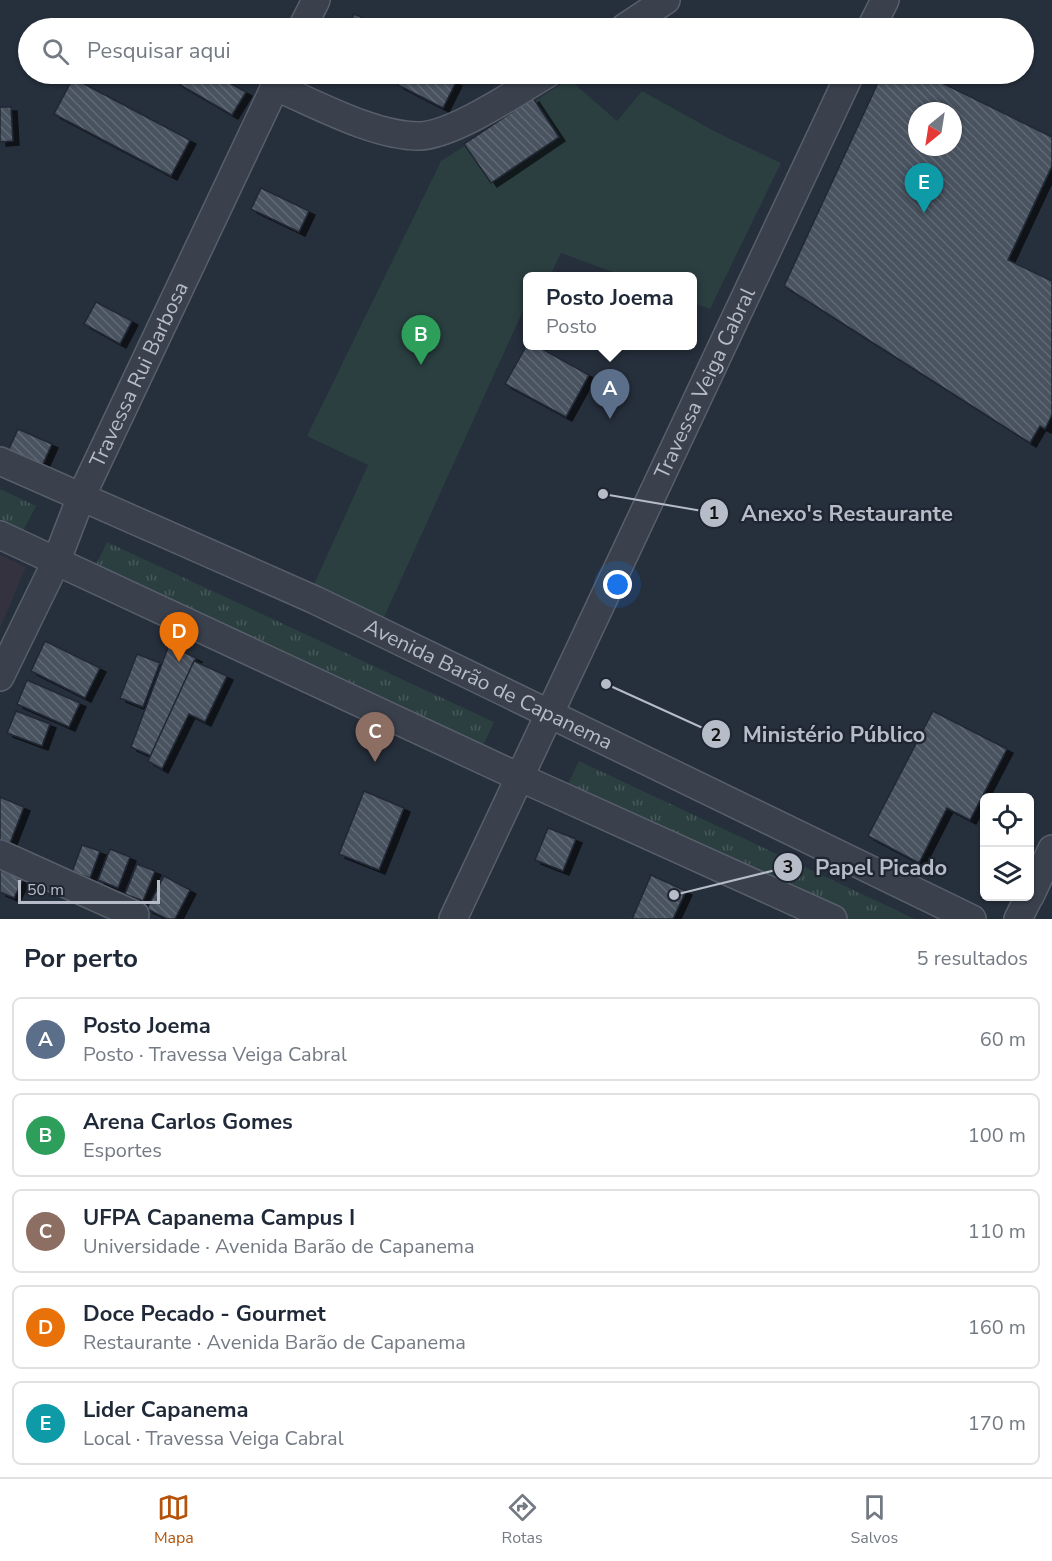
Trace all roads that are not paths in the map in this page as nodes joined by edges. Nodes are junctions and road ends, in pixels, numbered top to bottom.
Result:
1 (316, 0) edge
2 (666, 0) edge
3 (885, 0) edge
4 (307, 18) edge
5 (639, 18) edge
6 (876, 18) edge
7 (276, 84) edge
8 (286, 84) edge
9 (530, 84) edge
10 (845, 84) edge
11 (0, 461) edge
12 (81, 497) junction
13 (0, 535) edge
14 (56, 562) junction
15 (0, 677) edge
16 (550, 714) junction
17 (519, 777) junction
18 (1052, 849) edge
19 (0, 854) edge
20 (1034, 886) edge
21 (1027, 901) edge
22 (135, 915) dead end
23 (453, 919) edge
24 (833, 919) edge
25 (972, 919) edge
26 (1018, 919) edge

1 - 4 street
2 - 5 street
3 - 6 street
7 - 12 street, Travessa Rui Barbosa
8 - 9 street
10 - 16 street, Travessa Veiga Cabral
11 - 12 street, Avenida Barão de Capanema
12 - 14 street, Travessa Rui Barbosa
12 - 16 street, Avenida Barão de Capanema
13 - 14 street
14 - 15 street, Travessa Rui Barbosa
14 - 17 street
16 - 17 street, Travessa Veiga Cabral
16 - 25 street, Avenida Barão de Capanema
17 - 23 street, Travessa Veiga Cabral
17 - 24 street
18 - 20 street
19 - 22 street
21 - 26 street

